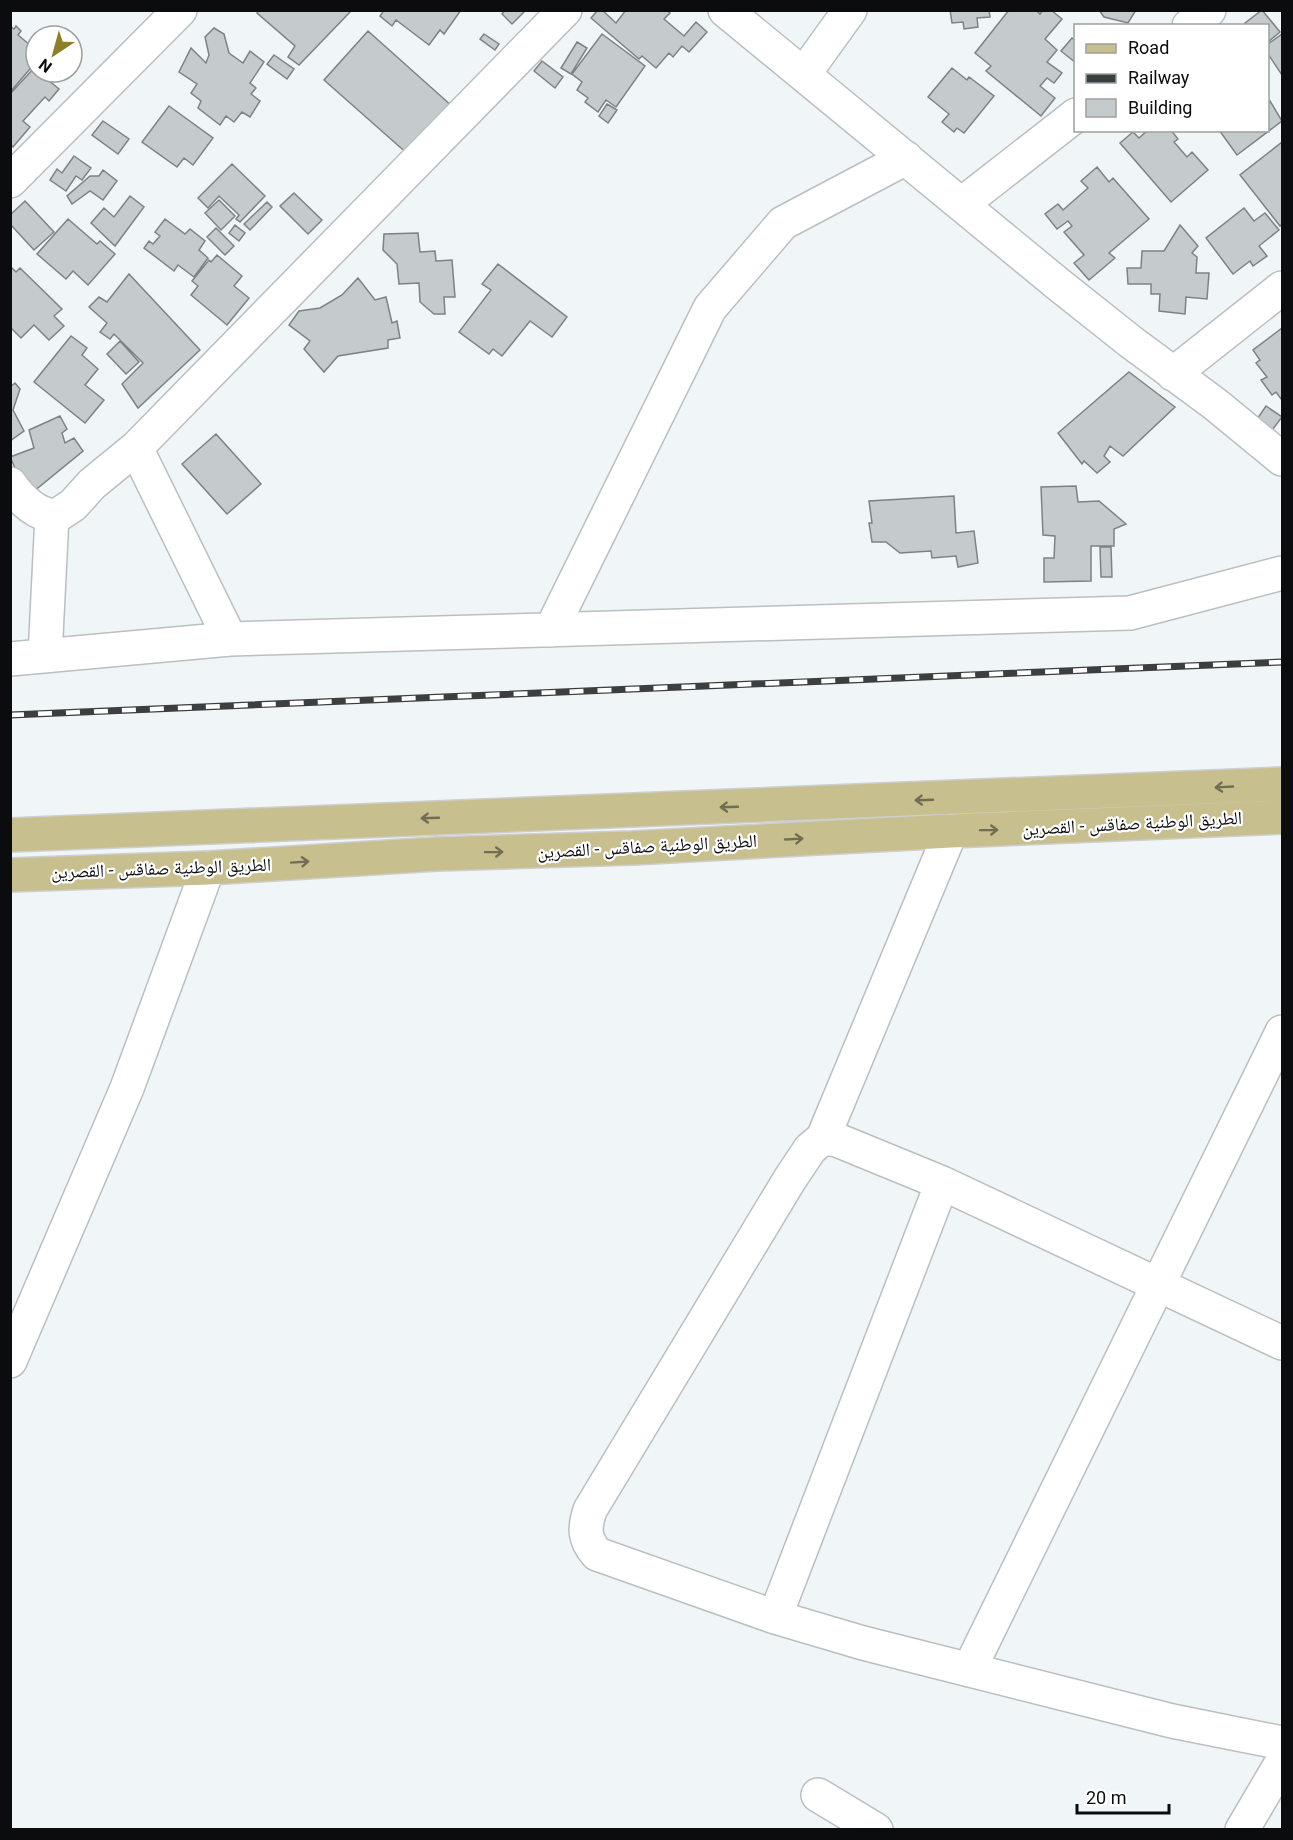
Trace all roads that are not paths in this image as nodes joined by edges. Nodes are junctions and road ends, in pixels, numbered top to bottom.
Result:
1 (180, 10) edge
2 (565, 10) edge
3 (725, 10) edge
4 (850, 10) edge
5 (1209, 10) edge
6 (1192, 24) edge
7 (804, 74) junction
8 (1074, 117) edge
9 (906, 158) junction
10 (10, 181) edge
11 (962, 204) junction
12 (1282, 288) edge
13 (1173, 374) junction
14 (136, 448) junction
15 (1282, 459) edge
16 (10, 484) edge
17 (52, 516) junction
18 (1282, 573) edge
19 (551, 630) junction
20 (230, 639) junction
21 (45, 656) junction
22 (10, 659) edge
23 (1277, 785) edge
24 (570, 813) junction
25 (1277, 817) edge
26 (951, 831) junction
27 (10, 835) edge
28 (573, 851) junction
29 (208, 868) junction
30 (10, 875) edge
31 (1282, 1032) edge
32 (823, 1138) junction
33 (942, 1183) junction
34 (1159, 1285) junction
35 (1282, 1343) edge
36 (10, 1361) edge
37 (775, 1617) junction
38 (969, 1670) junction
39 (1282, 1743) edge
40 (1282, 1762) edge
41 (818, 1795) dead end
42 (876, 1830) edge
43 (1242, 1830) edge

1 - 10 street
2 - 14 street
3 - 7 street
4 - 7 street
5 - 6 street
7 - 9 street
8 - 11 street
9 - 11 street
9 - 19 street
11 - 13 street
12 - 13 street
13 - 15 street
14 - 17 street
14 - 20 street
16 - 17 street
17 - 21 street
18 - 19 street
19 - 20 street
20 - 21 street
21 - 22 street
23 -> 24 main road, الطريق الوطنية صفاقس - القصرين
23 - 25 main road
24 -> 27 main road, الطريق الوطنية صفاقس - القصرين
24 - 28 main road
26 -> 25 main road, الطريق الوطنية صفاقس - القصرين
28 -> 26 main road, الطريق الوطنية صفاقس - القصرين
26 - 32 street
29 -> 28 main road, الطريق الوطنية صفاقس - القصرين
29 - 30 main road, الطريق الوطنية صفاقس - القصرين
29 - 36 street
31 - 34 street
32 - 33 street
32 - 37 street
33 - 34 street
33 - 37 street
34 - 35 street
34 - 38 street
37 - 38 street
38 - 39 street
40 - 43 street
41 - 42 street

